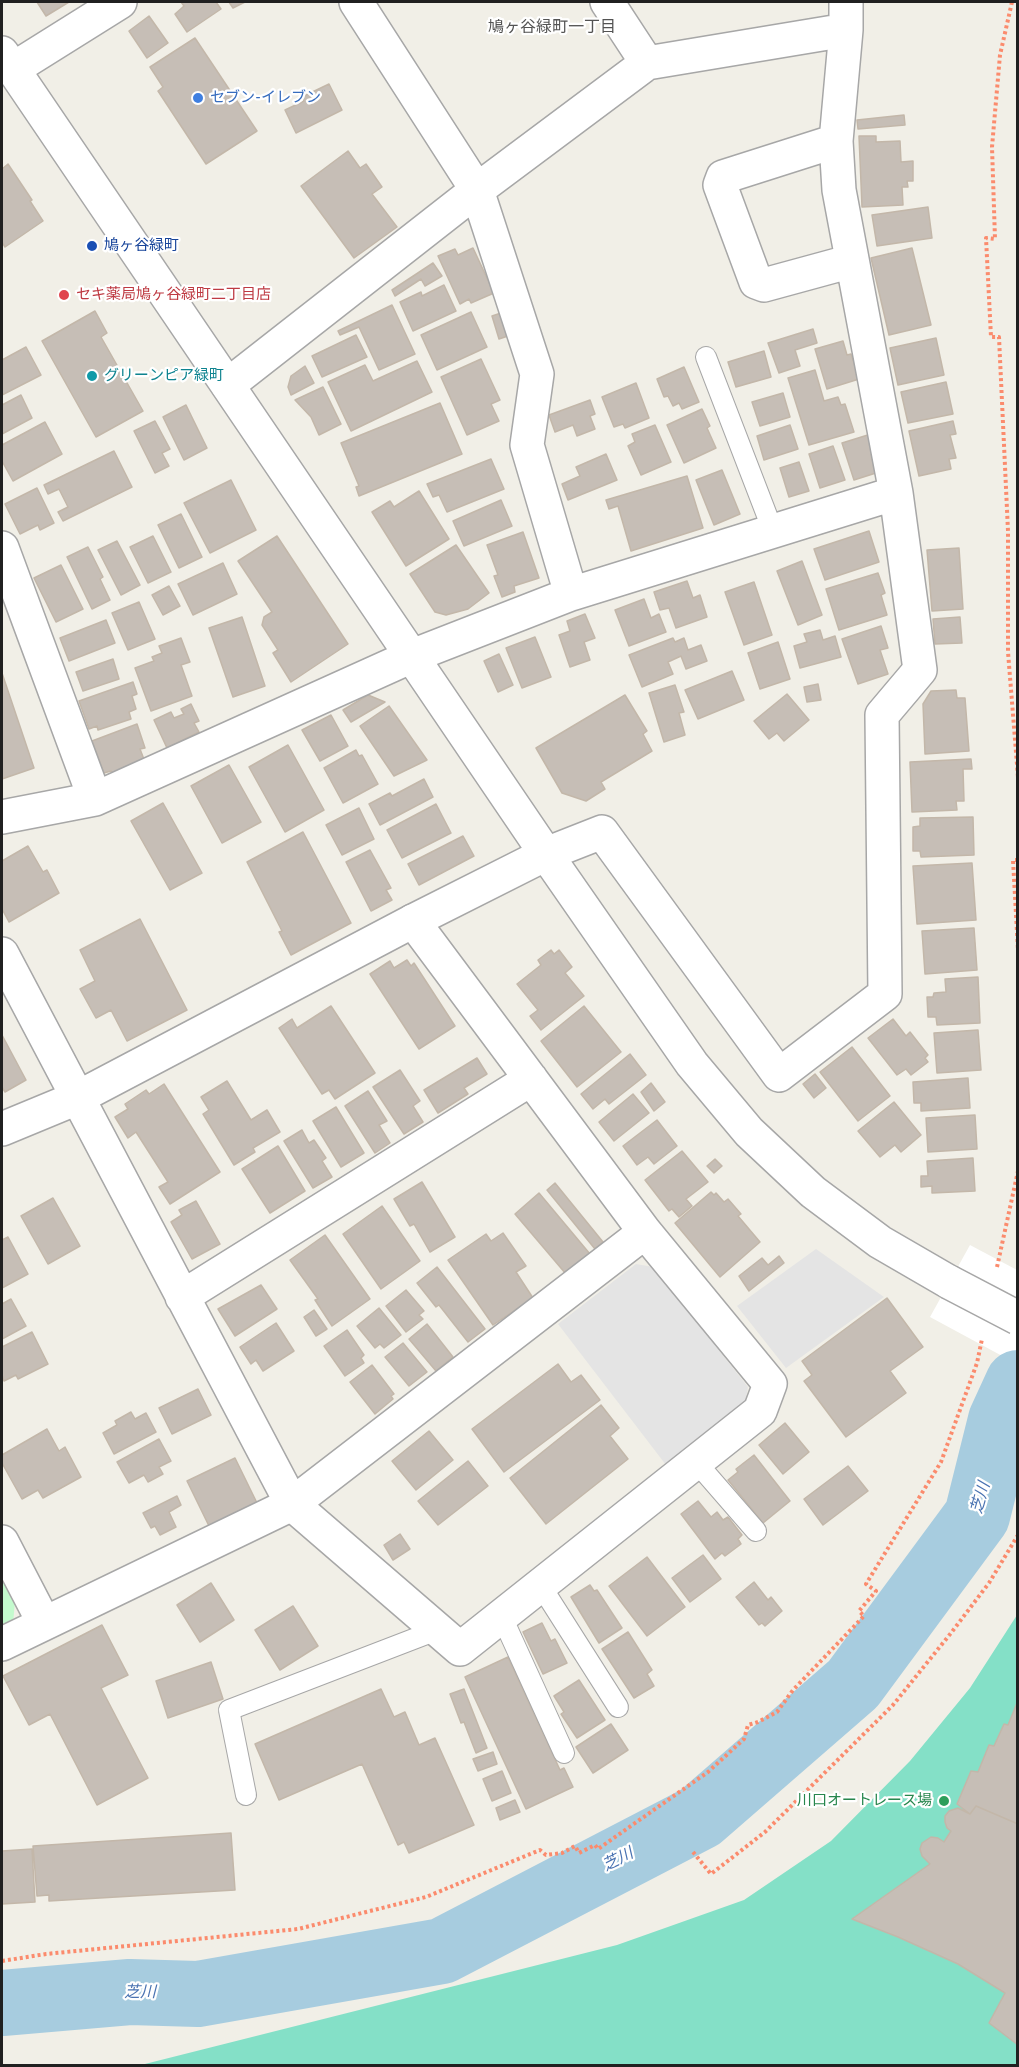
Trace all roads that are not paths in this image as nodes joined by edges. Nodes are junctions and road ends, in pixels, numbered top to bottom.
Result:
1 (120, 2) edge
2 (356, 2) edge
3 (608, 2) edge
4 (846, 16) edge
5 (7, 61) edge
6 (647, 63) junction
7 (836, 141) junction
8 (477, 190) junction
9 (852, 261) junction
10 (706, 357) dead end
11 (228, 385) junction
12 (896, 493) junction
13 (773, 531) junction
14 (2, 548) edge
15 (571, 594) junction
16 (411, 656) junction
17 (95, 799) junction
18 (2, 816) edge
19 (546, 855) junction
20 (413, 921) junction
21 (2, 954) edge
22 (531, 1079) junction
23 (77, 1098) junction
24 (2, 1130) edge
25 (645, 1232) junction
26 (182, 1297) junction
27 (1017, 1318) edge
28 (696, 1462) junction
29 (292, 1504) junction
30 (756, 1531) dead end
31 (2, 1542) edge
32 (541, 1586) junction
33 (502, 1617) junction
34 (44, 1623) junction
35 (437, 1630) junction
36 (2, 1644) edge
37 (618, 1707) dead end
38 (564, 1753) dead end
39 (246, 1795) dead end

1 - 5 street
2 - 8 street
3 - 6 street
4 - 6 street
4 - 7 street
5 - 11 street
6 - 8 street
7 - 9 street
7 - 9 street
8 - 11 street
8 - 15 street
9 - 12 street
10 - 13 lane
11 - 16 street
12 - 13 street
12 - 19 street
13 - 15 street
14 - 17 street
15 - 16 street
16 - 17 street
16 - 19 street
17 - 18 street
19 - 20 street
19 - 27 street, bridge
20 - 22 street
20 - 23 street
21 - 23 street
22 - 25 street
22 - 26 street
23 - 24 street
23 - 26 street
25 - 28 street
25 - 29 street
26 - 29 street
28 - 30 lane
28 - 32 street
29 - 34 street
29 - 35 street
31 - 34 street
32 - 33 street
32 - 37 lane
33 - 35 street
33 - 38 lane
34 - 36 street
35 - 39 lane

